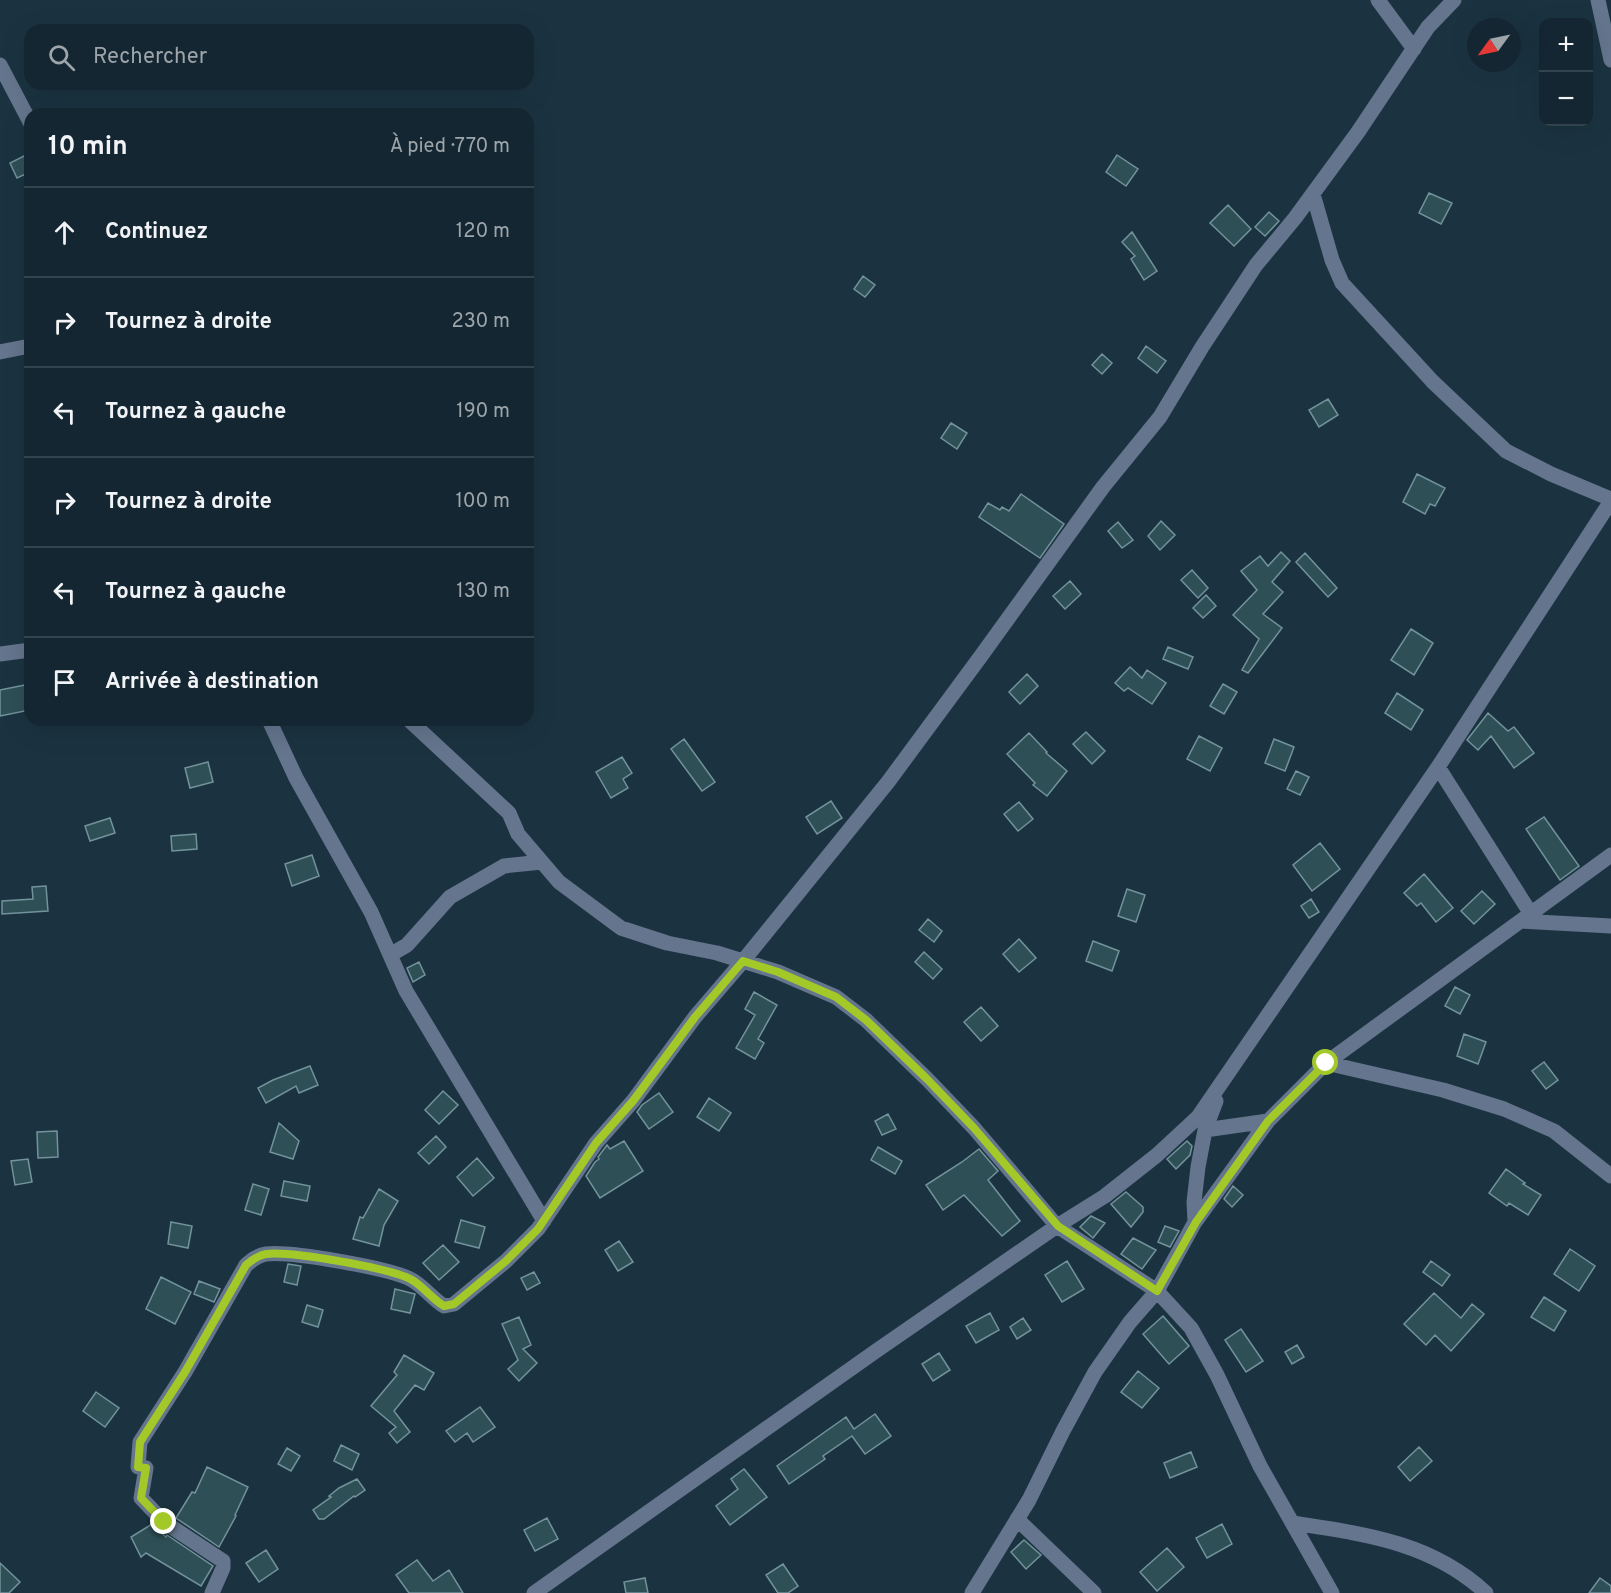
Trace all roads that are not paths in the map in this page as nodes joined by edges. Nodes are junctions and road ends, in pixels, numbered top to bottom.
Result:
1 (1378, 0) edge
2 (1454, 0) edge
3 (1598, 0) edge
4 (1414, 49) junction
5 (1611, 60) edge
6 (0, 65) edge
7 (6, 88) edge
8 (24, 114) edge
9 (1313, 194) junction
10 (24, 347) edge
11 (0, 352) edge
12 (1611, 500) edge
13 (24, 651) edge
14 (1, 653) edge
15 (272, 726) edge
16 (416, 726) edge
17 (1438, 767) junction
18 (1611, 855) edge
19 (542, 862) junction
20 (1526, 917) junction
21 (1611, 926) edge
22 (390, 955) junction
23 (743, 961) junction
24 (1326, 1063) junction
25 (1222, 1084) junction
26 (1268, 1121) junction
27 (1205, 1130) junction
28 (1611, 1176) edge
29 (544, 1221) junction
30 (1196, 1222) junction
31 (1058, 1226) junction
32 (1157, 1291) junction
33 (1017, 1519) junction
34 (1293, 1523) junction
35 (212, 1593) edge
36 (534, 1593) edge
37 (972, 1593) edge
38 (1094, 1593) edge
39 (1332, 1593) edge
40 (1486, 1593) edge

1 - 4 street
2 - 4 street
3 - 5 street
4 - 9 street
6 - 7 street
7 - 8 street
9 - 12 street
9 - 23 street
10 - 11 street
12 - 17 street
13 - 14 street
15 - 22 street
16 - 19 street
17 - 20 street
17 - 25 street
18 - 20 street
19 - 22 street
19 - 23 street
20 - 21 street
20 - 24 street
22 - 29 street
23 - 29 street
23 - 31 street
24 - 26 street
24 - 28 street
25 - 27 street
25 - 31 street
26 - 27 street
26 - 30 street
27 - 30 street
29 - 35 street
30 - 32 street
31 - 32 street
31 - 36 street
32 - 33 street
32 - 34 street
33 - 37 street
33 - 38 street
34 - 39 street
34 - 40 street

